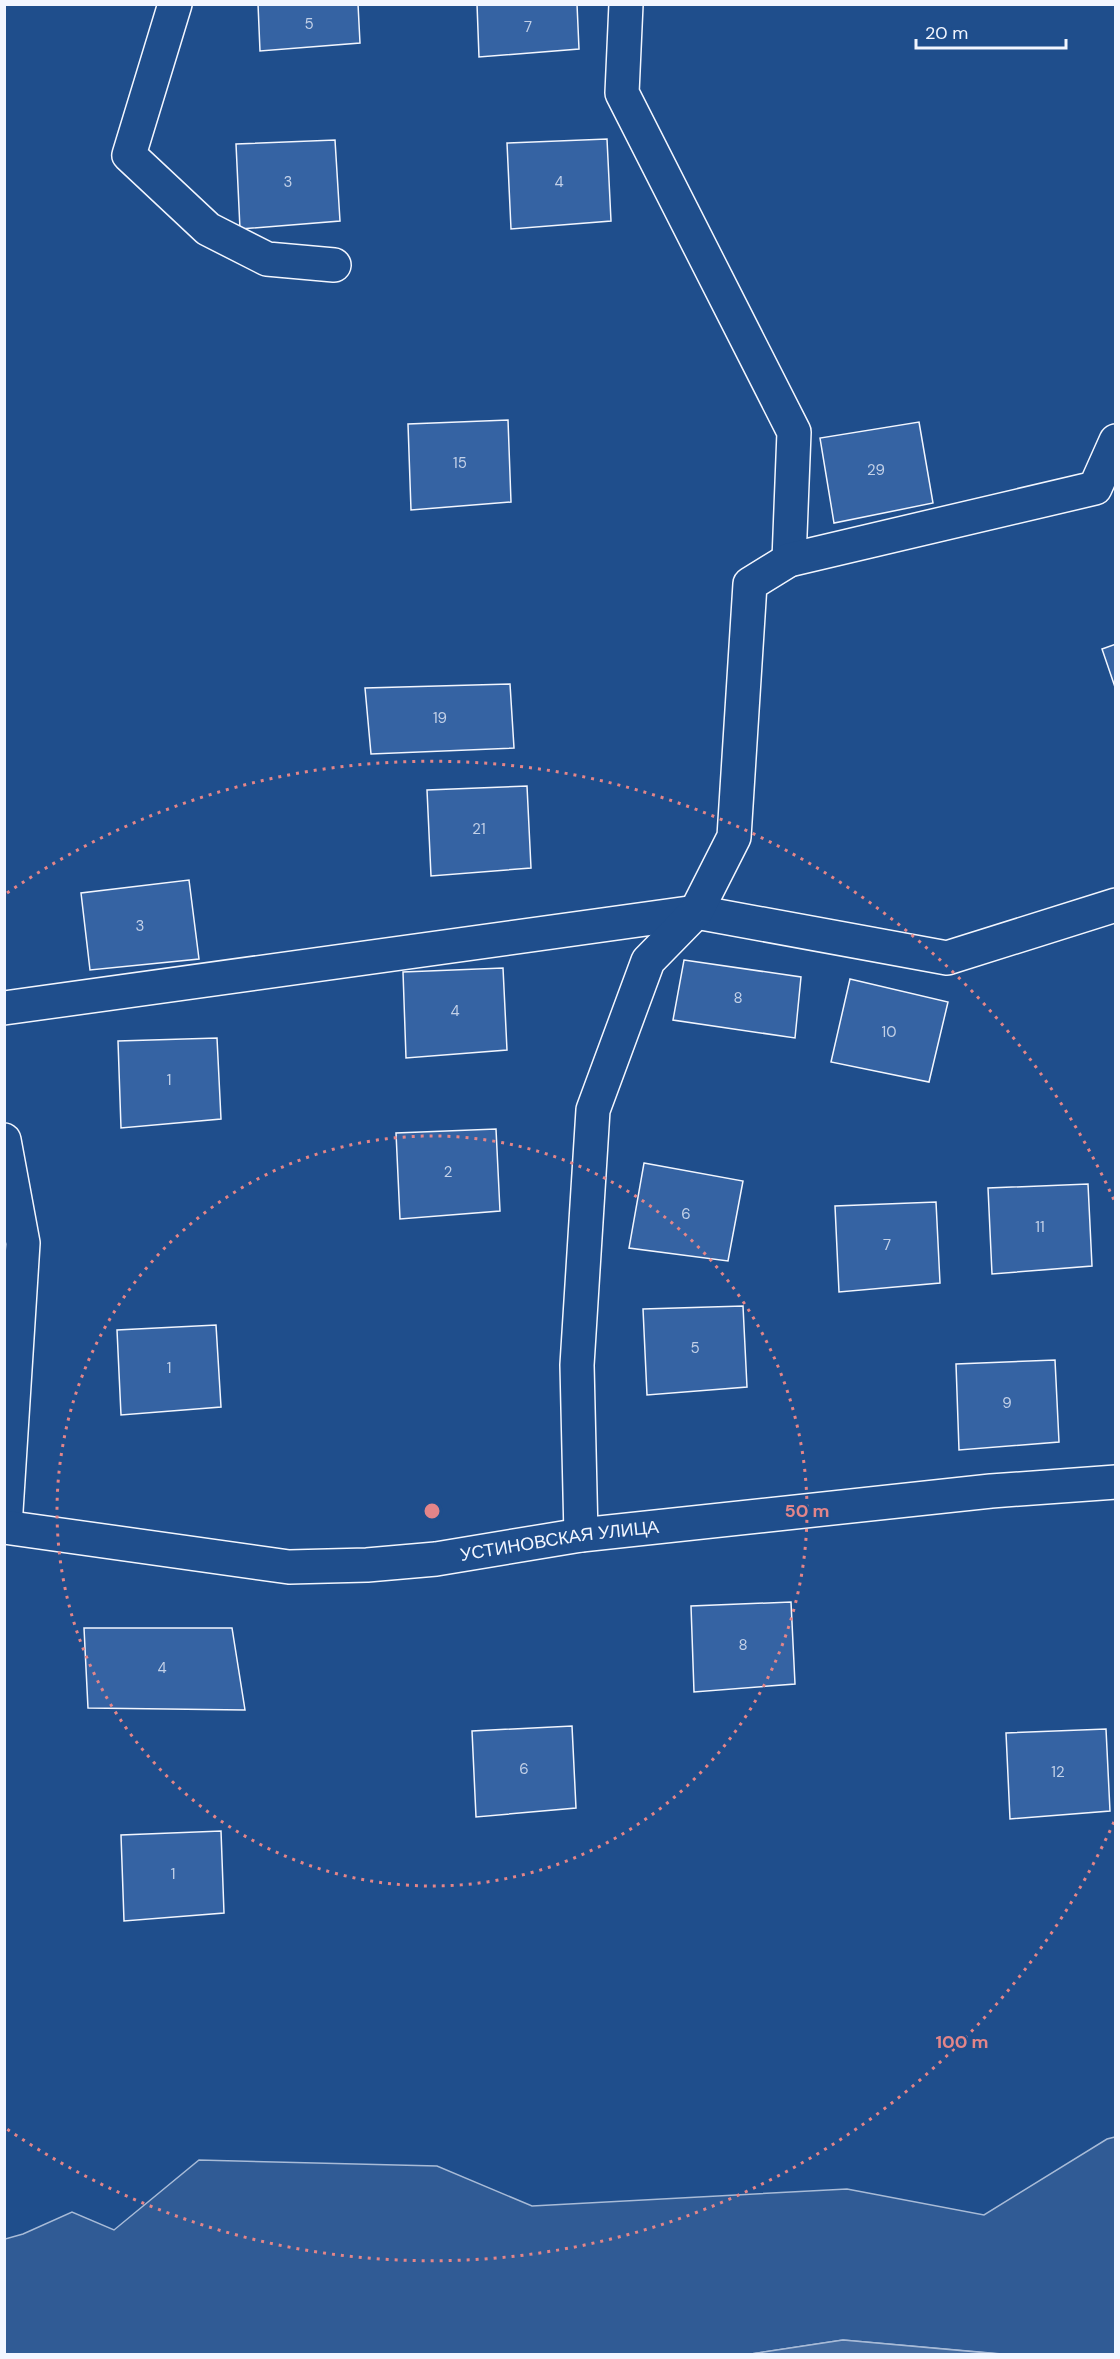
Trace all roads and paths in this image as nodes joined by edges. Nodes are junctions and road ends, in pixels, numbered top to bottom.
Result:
1 (176, 4) edge
2 (626, 4) edge
3 (334, 265) dead end
4 (1116, 441) edge
5 (789, 560) junction
6 (1116, 905) edge
7 (696, 912) junction
8 (4, 1008) edge
9 (4, 1140) edge
10 (1116, 1482) edge
11 (5, 1527) edge
12 (581, 1535) junction

1 - 3 street
2 - 5 street
4 - 5 street
5 - 7 street
6 - 7 street
7 - 8 street
7 - 12 street
9 - 11 street
10 - 12 street, УСТИНОВСКАЯ УЛИЦА
11 - 12 street, УСТИНОВСКАЯ УЛИЦА

